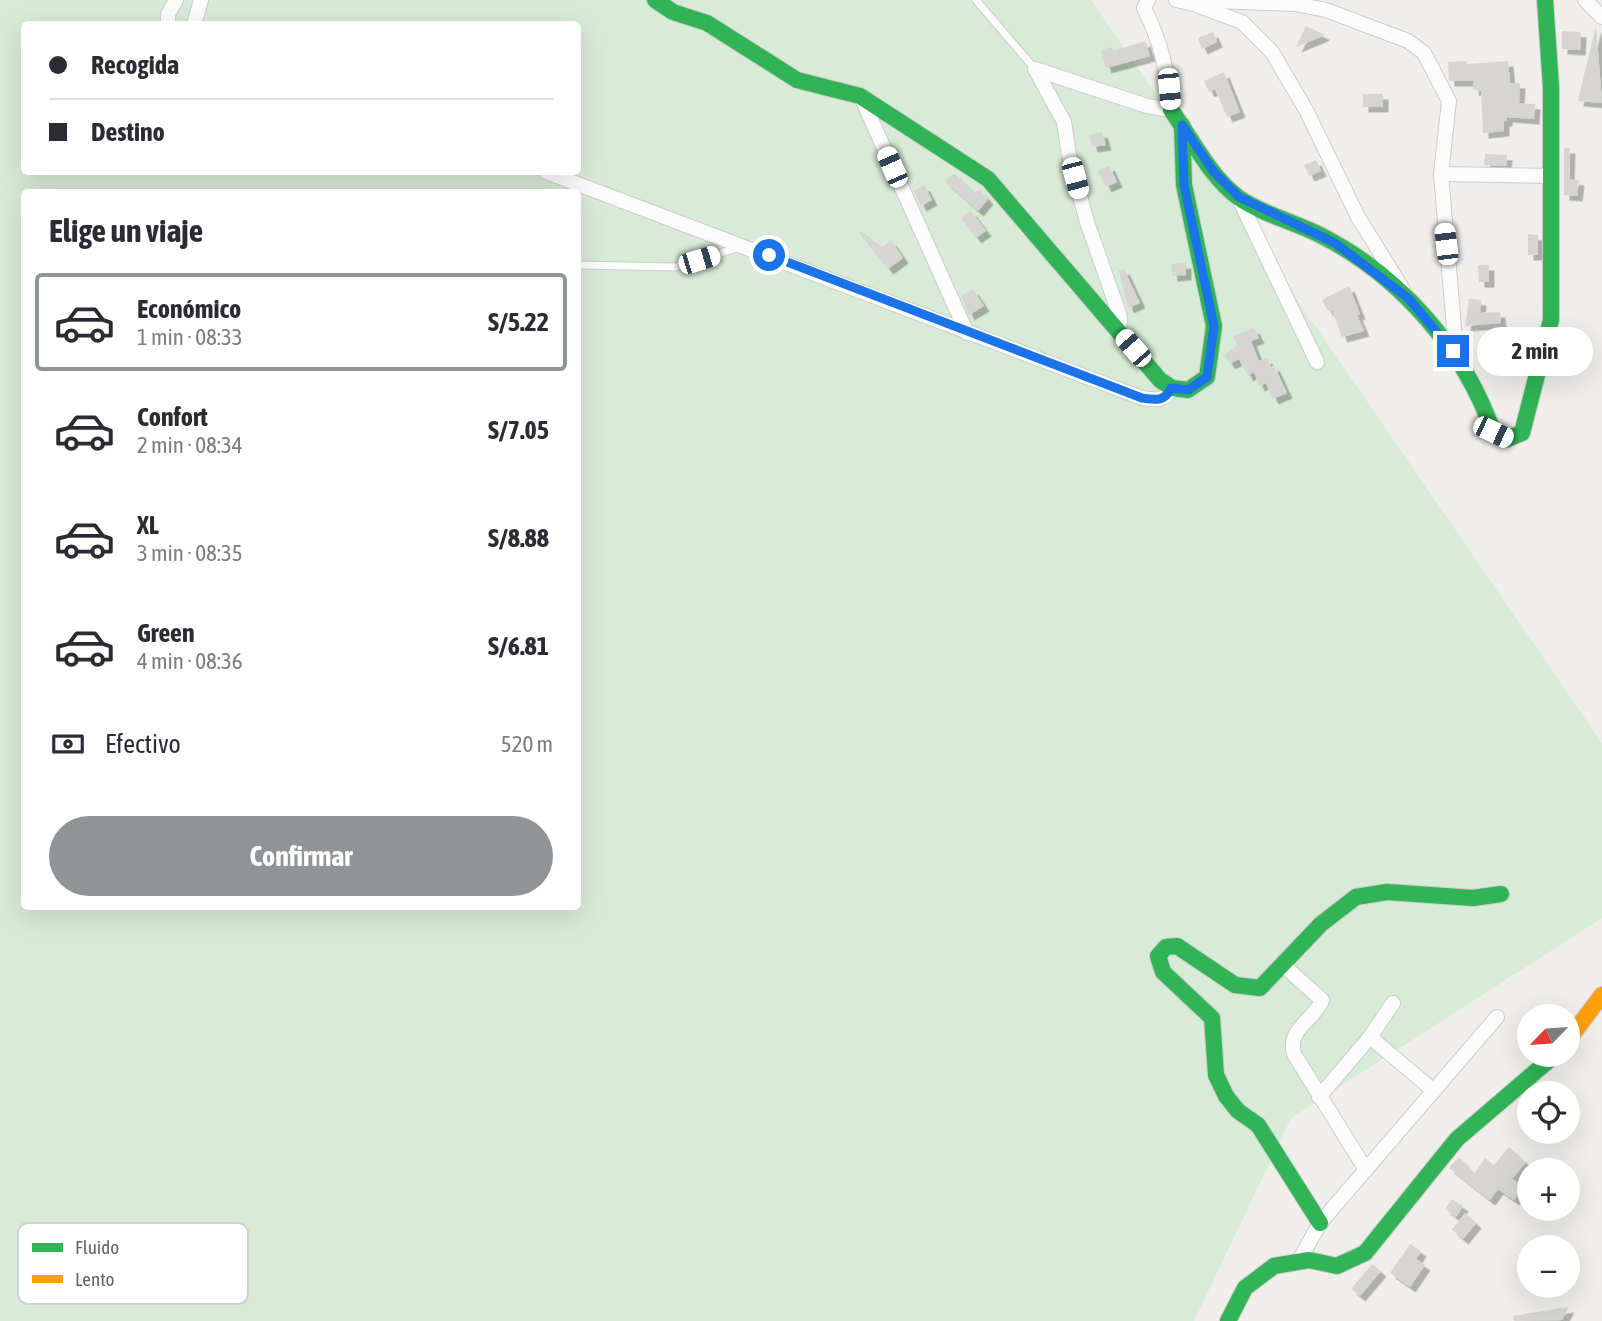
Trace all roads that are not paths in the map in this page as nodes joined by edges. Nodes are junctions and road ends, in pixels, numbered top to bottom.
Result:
1 (176, 0) edge
2 (201, 0) edge
3 (655, 0) edge
4 (976, 0) edge
5 (1148, 0) edge
6 (1176, 0) edge
7 (1545, 0) edge
8 (1585, 0) edge
9 (1194, 4) junction
10 (1602, 17) edge
11 (169, 21) edge
12 (195, 21) edge
13 (1035, 69) junction
14 (860, 96) junction
15 (1171, 110) junction
16 (1182, 125) junction
17 (1441, 174) junction
18 (554, 175) edge
19 (1549, 176) junction
20 (1239, 197) junction
21 (744, 246) junction
22 (581, 265) edge
23 (1408, 298) junction
24 (1119, 332) junction
25 (967, 333) junction
26 (1453, 351) junction
27 (1317, 362) dead end
28 (1171, 388) junction
29 (1501, 894) dead end
30 (1282, 964) junction
31 (1602, 995) edge
32 (1393, 1003) dead end
33 (1497, 1017) dead end
34 (1580, 1024) edge
35 (1370, 1037) junction
36 (1544, 1068) edge
37 (1434, 1091) junction
38 (1319, 1097) junction
39 (1366, 1170) junction
40 (1320, 1223) junction
41 (1300, 1259) junction
42 (1227, 1321) edge

1 - 11 street
2 - 12 street
3 - 14 street
4 - 13 lane
5 - 15 street
6 - 9 street
7 - 19 street
8 - 10 street
9 - 17 street
9 - 23 street
13 - 15 street
13 - 24 street
14 - 24 street
14 - 25 street
15 - 16 street
16 - 20 street
16 - 28 street
17 - 19 street
17 - 26 street
18 - 21 street
19 - 26 street
20 - 23 street
20 - 27 street
21 - 22 lane
21 - 25 street
23 - 26 street
24 - 28 street
25 - 28 street
29 - 30 street
30 - 38 street
30 - 40 street
31 - 34 street
32 - 35 street
33 - 37 street
35 - 37 street
35 - 38 street
36 - 41 street
37 - 39 street
38 - 39 street
39 - 40 street
40 - 41 street
41 - 42 street

